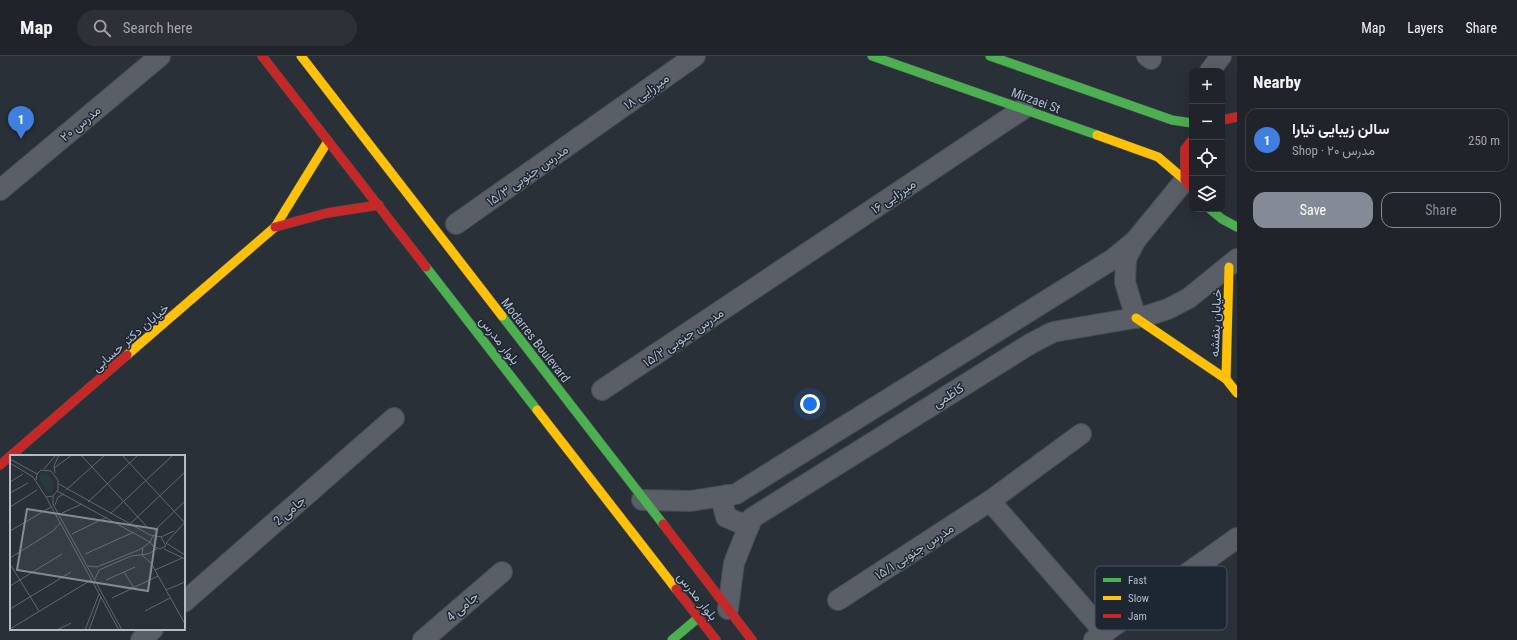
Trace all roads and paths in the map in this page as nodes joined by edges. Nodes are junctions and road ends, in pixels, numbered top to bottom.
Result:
1 (160, 56) edge
2 (262, 56) edge
3 (301, 56) edge
4 (695, 56) edge
5 (872, 56) edge
6 (990, 56) edge
7 (1221, 56) edge
8 (1212, 68) edge
9 (1023, 109) junction
10 (1237, 117) edge
11 (1225, 119) edge
12 (1189, 123) edge
13 (597, 125) joint
14 (328, 141) junction
15 (1189, 144) edge
16 (1189, 184) edge
17 (0, 190) edge
18 (379, 205) junction
19 (1214, 212) edge
20 (456, 224) dead end
21 (1237, 226) edge
22 (275, 227) junction
23 (1135, 241) junction
24 (1233, 263) edge
25 (763, 283) joint
26 (1136, 318) junction
27 (1226, 379) junction
28 (602, 390) dead end
29 (1237, 393) edge
30 (394, 418) dead end
31 (1082, 434) dead end
32 (12, 455) edge
33 (10, 456) edge
34 (0, 465) edge
35 (727, 495) junction
36 (642, 500) junction
37 (990, 501) junction
38 (750, 524) junction
39 (1237, 538) edge
40 (1198, 566) edge
41 (502, 572) dead end
42 (838, 600) dead end
43 (185, 601) edge
44 (728, 609) junction
45 (698, 618) junction
46 (152, 630) edge
47 (1095, 630) edge
48 (1108, 630) edge
49 (1100, 636) edge
50 (141, 640) edge
51 (422, 640) edge
52 (672, 640) edge
53 (716, 640) edge
54 (752, 640) edge

1 - 17 street, مدرس ۲۰
2 - 14 street, بلوار مدرس
3 - 36 street, Modarres Boulevard
4 - 13 street, میرزایی ۱۸
5 - 9 street, Mirzaei St
6 - 12 street, Mirzaei St
7 - 8 street
9 - 16 street, Mirzaei St
9 - 25 street, میرزایی ۱۶
10 - 11 street
13 - 20 street, مدرس جنوبی ۱۵/۳
14 - 18 street, بلوار مدرس
14 - 22 street
15 - 16 street
16 - 23 street
18 - 22 street
18 - 45 street, بلوار مدرس
19 - 21 street
22 - 32 street, خیابان دکتر حسابی
23 - 26 street
23 - 35 street
24 - 26 street, کاظمی
24 - 27 street, خیابان بنفشه
25 - 28 street, مدرس جنوبی ۱۵/۲
26 - 27 street, خیابان بنفشه
26 - 38 street, کاظمی
27 - 29 street, خیابان بنفشه
30 - 43 street, جامی 2
31 - 37 street, مدرس جنوبی ۱۵/۱
33 - 34 street, خیابان دکتر حسابی
35 - 36 street
35 - 38 street
36 - 44 street, Modarres Boulevard
37 - 42 street, مدرس جنوبی ۱۵/۱
37 - 47 street
38 - 44 street, کاظمی
39 - 40 street
41 - 51 street, جامی 4
44 - 54 street, Modarres Boulevard
45 - 52 street
45 - 53 street, بلوار مدرس
46 - 50 street
48 - 49 street

